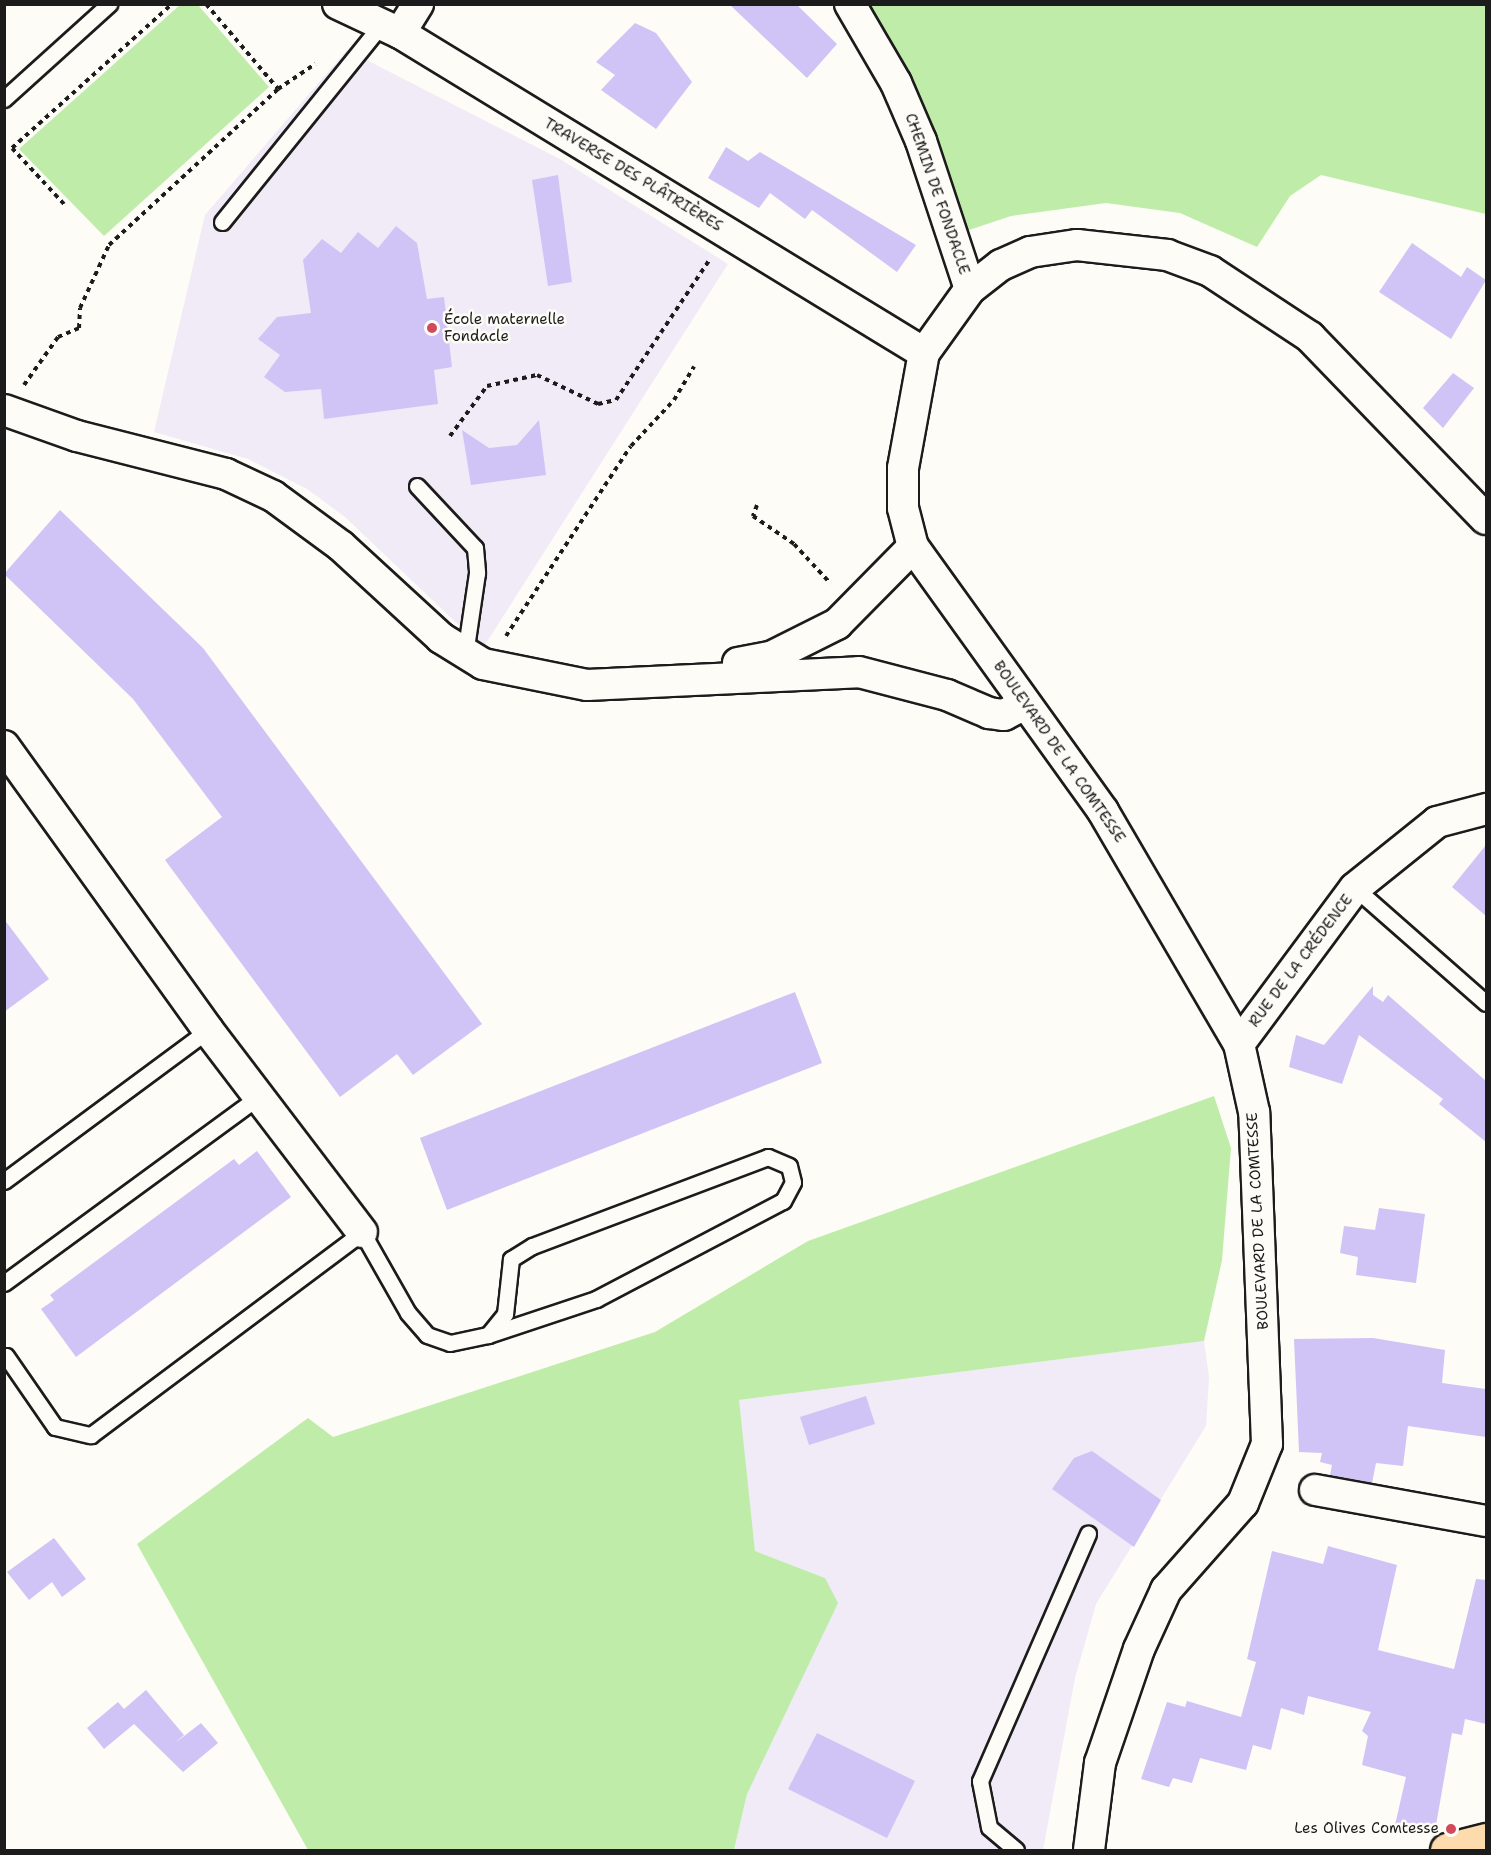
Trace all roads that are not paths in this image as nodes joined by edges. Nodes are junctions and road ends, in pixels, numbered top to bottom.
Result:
1 (109, 4) edge
2 (338, 4) edge
3 (418, 4) edge
4 (850, 4) edge
5 (391, 28) junction
6 (4, 99) edge
7 (222, 222) dead end
8 (970, 289) junction
9 (924, 353) junction
10 (5, 410) edge
11 (417, 486) dead end
12 (1486, 519) edge
13 (913, 547) junction
14 (466, 648) junction
15 (657, 679) junction
16 (1024, 704) junction
17 (4, 746) edge
18 (1486, 809) edge
19 (1355, 888) junction
20 (1486, 1002) edge
21 (208, 1030) junction
22 (1239, 1044) junction
23 (258, 1097) junction
24 (4, 1181) edge
25 (362, 1232) junction
26 (4, 1284) edge
27 (488, 1335) junction
28 (6, 1356) dead end
29 (1315, 1490) dead end
30 (1486, 1521) edge
31 (1088, 1534) dead end
32 (1486, 1840) edge
33 (1093, 1849) edge
34 (1016, 1851) edge
35 (1447, 1851) edge

1 - 6 lane
2 - 5 street, TRAVERSE DES PLÂTRIÈRES
3 - 5 street
4 - 8 street, CHEMIN DE FONDACLE
5 - 7 lane
5 - 9 street, TRAVERSE DES PLÂTRIÈRES
8 - 9 street, BOULEVARD DE LA COMTESSE
8 - 12 street, BOULEVARD DE LA COMTESSE
9 - 13 street, BOULEVARD DE LA COMTESSE
10 - 14 street
11 - 14 lane
13 - 15 street
13 - 16 street, BOULEVARD DE LA COMTESSE
14 - 15 street
15 - 16 street
16 - 22 street, BOULEVARD DE LA COMTESSE
17 - 21 street
18 - 19 street, RUE DE LA CRÉDENCE
19 - 20 lane
19 - 22 street, RUE DE LA CRÉDENCE
21 - 23 street
21 - 24 lane
22 - 33 street, BOULEVARD DE LA COMTESSE
23 - 25 street
23 - 26 lane
25 - 27 lane
25 - 28 lane
27 - 27 lane
29 - 30 street
31 - 34 lane
32 - 35 main road

